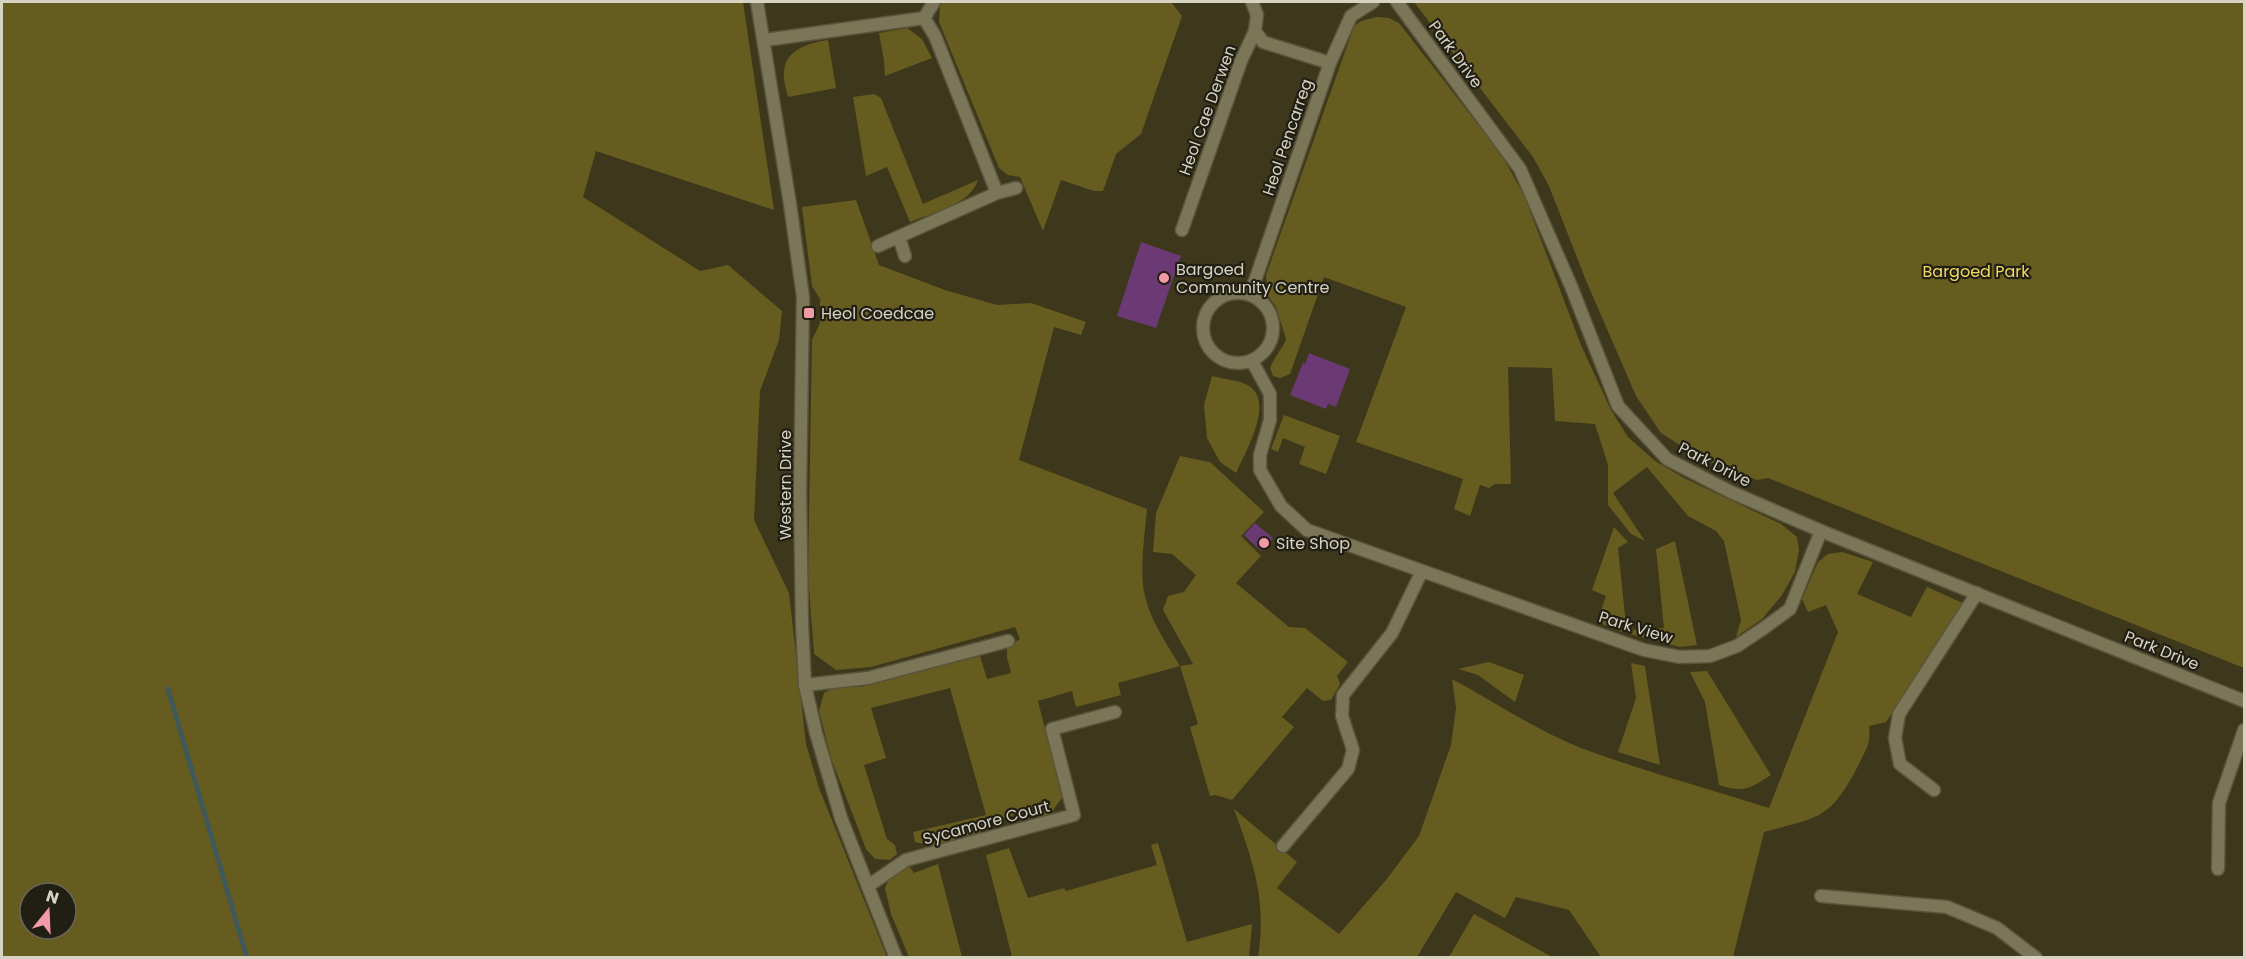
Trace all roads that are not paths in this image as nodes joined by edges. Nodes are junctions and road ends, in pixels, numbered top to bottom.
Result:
1 (758, 2) edge
2 (934, 2) edge
3 (1252, 2) edge
4 (1373, 2) edge
5 (1397, 2) edge
6 (924, 18) junction
7 (1255, 31) junction
8 (765, 40) junction
9 (1330, 63) junction
10 (1016, 188) dead end
11 (997, 193) junction
12 (1182, 230) dead end
13 (899, 237) junction
14 (878, 246) dead end
15 (905, 256) dead end
16 (1250, 295) junction
17 (1252, 361) junction
18 (1821, 531) junction
19 (1422, 571) junction
20 (1977, 593) junction
21 (1008, 641) dead end
22 (805, 685) junction
23 (2244, 701) edge
24 (1115, 712) dead end
25 (2244, 730) edge
26 (1934, 790) dead end
27 (1282, 846) dead end
28 (2218, 869) dead end
29 (868, 886) junction
30 (1821, 896) dead end
31 (896, 957) edge
32 (2036, 957) edge

1 - 8 street, Western Drive
2 - 6 street
3 - 7 street, Heol Cae Derwen
4 - 9 street, Heol Pencarreg
5 - 18 street, Park Drive
6 - 8 street
6 - 11 street
7 - 9 street
7 - 12 street, Heol Cae Derwen
8 - 22 street, Western Drive
9 - 16 street, Heol Pencarreg
10 - 11 street
11 - 13 street
13 - 14 street
13 - 15 street
16 - 17 street
16 - 17 street
17 - 19 street, Park View
18 - 19 street, Park View
18 - 20 street, Park Drive
19 - 27 street
20 - 23 street, Park Drive
20 - 26 street
21 - 22 street
22 - 29 street, Western Drive
24 - 29 street, Sycamore Court
25 - 28 street
29 - 31 street, Western Drive
30 - 32 street

